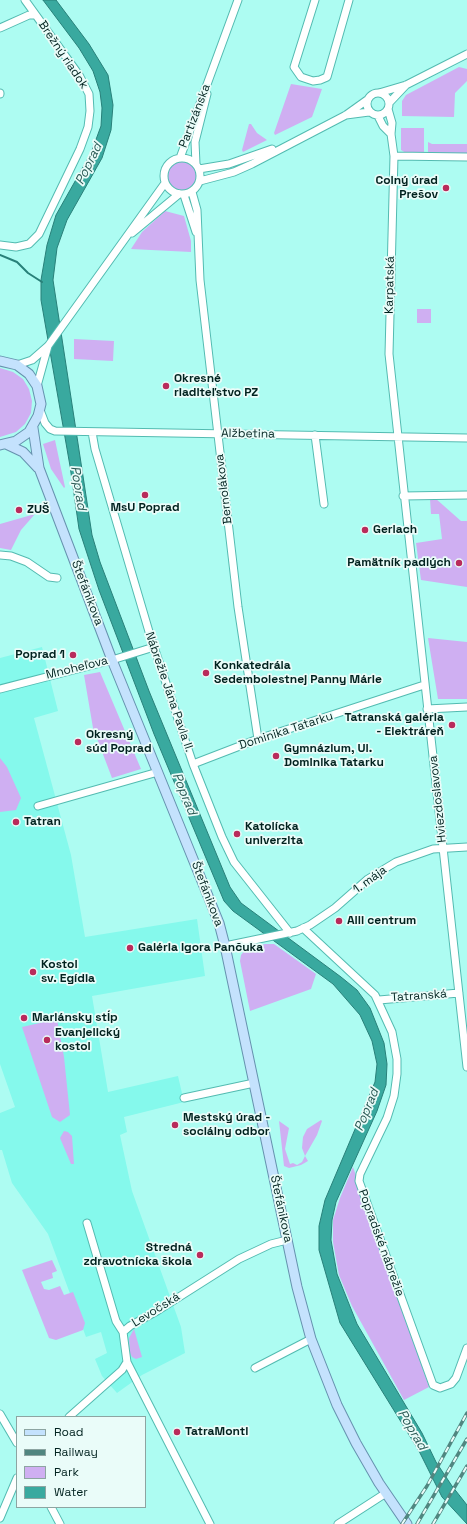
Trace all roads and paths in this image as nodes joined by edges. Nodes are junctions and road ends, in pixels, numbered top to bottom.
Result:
1 (25, 0) edge
2 (238, 0) edge
3 (315, 0) edge
4 (349, 0) edge
5 (35, 14) junction
6 (0, 28) edge
7 (467, 54) edge
8 (211, 74) junction
9 (406, 85) junction
10 (379, 93) junction
11 (367, 100) junction
12 (388, 106) junction
13 (369, 112) junction
14 (346, 115) junction
15 (378, 116) junction
16 (391, 134) junction
17 (297, 141) junction
18 (394, 156) junction
19 (180, 158) junction
20 (467, 158) edge
21 (198, 166) junction
22 (200, 181) junction
23 (165, 183) junction
24 (192, 192) junction
25 (181, 195) junction
26 (198, 238) junction
27 (125, 239) junction
28 (0, 245) edge
29 (48, 346) junction
30 (1, 360) edge
31 (17, 365) junction
32 (37, 386) junction
33 (40, 410) junction
34 (33, 428) junction
35 (92, 432) junction
36 (218, 434) junction
37 (315, 435) junction
38 (398, 437) junction
39 (467, 438) edge
40 (3, 445) edge
41 (38, 468) junction
42 (467, 495) edge
43 (403, 496) junction
44 (324, 504) dead end
45 (0, 555) edge
46 (57, 578) dead end
47 (154, 646) junction
48 (116, 658) junction
49 (424, 685) junction
50 (0, 689) edge
51 (467, 707) edge
52 (427, 709) junction
53 (258, 739) junction
54 (193, 764) junction
55 (158, 772) junction
56 (38, 806) dead end
57 (467, 847) edge
58 (443, 848) junction
59 (303, 928) junction
60 (286, 933) junction
61 (225, 946) junction
62 (459, 994) junction
63 (379, 1000) junction
64 (467, 1067) edge
65 (254, 1083) junction
66 (184, 1098) dead end
67 (87, 1223) dead end
68 (287, 1240) junction
69 (123, 1332) junction
70 (311, 1339) junction
71 (467, 1348) edge
72 (127, 1362) junction
73 (255, 1368) dead end
74 (0, 1414) edge
75 (70, 1416) edge
76 (16, 1441) edge
77 (16, 1480) edge
78 (386, 1493) junction
79 (52, 1508) edge
80 (0, 1518) edge
81 (60, 1524) edge
82 (210, 1524) edge
83 (338, 1524) edge
84 (407, 1524) edge

1 - 5 street, Brežný riadok
2 - 8 street, Partizánska
3 - 4 street
5 - 6 street, Brežný riadok
5 - 28 street, Brežný riadok
7 - 9 street
8 - 19 street, Partizánska
8 - 21 street, Partizánska
9 - 10 street
9 - 12 street
10 - 11 street
10 - 12 street
11 - 13 street
11 - 14 street
12 - 15 street
12 - 16 street, Karpatská
13 - 14 street
13 - 15 street
14 - 17 street
15 - 16 street, Karpatská
16 - 18 street, Karpatská
17 - 21 street
17 - 22 street
18 - 20 street
18 - 38 street, Karpatská
19 - 21 street
19 - 23 street
21 - 22 street
22 - 24 street
23 - 25 street
23 - 27 street
24 - 25 street
24 - 26 street, Bernolákova
25 - 26 street, Bernolákova
25 - 27 street
26 - 36 street, Bernolákova
27 - 29 street
29 - 31 street
29 - 32 street
30 - 31 main road
31 - 32 main road
32 - 33 main road
33 - 34 main road
33 - 35 street, Alžbetina
34 - 40 main road
34 - 41 main road, Štefánikova
35 - 36 street, Alžbetina
35 - 47 street, Nábrežie Jána Pavla II.
36 - 37 street, Alžbetina
36 - 53 street, Bernolákova
37 - 38 street, Alžbetina
37 - 44 street
38 - 39 street, Alžbetina
38 - 43 street, Hviezdoslavova
40 - 41 main road, Štefánikova
41 - 48 main road, Štefánikova
42 - 43 street
43 - 49 street, Hviezdoslavova
45 - 46 street
47 - 48 street, Mnoheľova
47 - 54 street, Nábrežie Jána Pavla II.
48 - 50 street, Mnoheľova
48 - 55 main road, Štefánikova
49 - 52 street, Hviezdoslavova
49 - 53 street, Dominika Tatarku
51 - 52 street
52 - 58 street, Hviezdoslavova
53 - 54 street, Dominika Tatarku
54 - 60 street, Nábrežie Jána Pavla II.
55 - 56 street
55 - 61 main road, Štefánikova
57 - 58 street, 1. mája
58 - 59 street, 1. mája
58 - 62 street, Hviezdoslavova
59 - 60 street, 1. mája
59 - 63 street, Popradské nábrežie
60 - 61 street, 1. mája
61 - 65 main road, Štefánikova
62 - 63 street, Tatranská
62 - 64 street, Hviezdoslavova
63 - 71 street, Popradské nábrežie
65 - 66 street
65 - 68 main road, Štefánikova
67 - 69 street
68 - 69 street, Levočská
68 - 70 main road, Štefánikova
69 - 72 street, Levočská
70 - 73 street
70 - 78 main road, Štefánikova
72 - 75 street
72 - 82 street, Levočská
74 - 76 street
77 - 80 street
78 - 83 street
78 - 84 main road, Štefánikova
79 - 81 street

